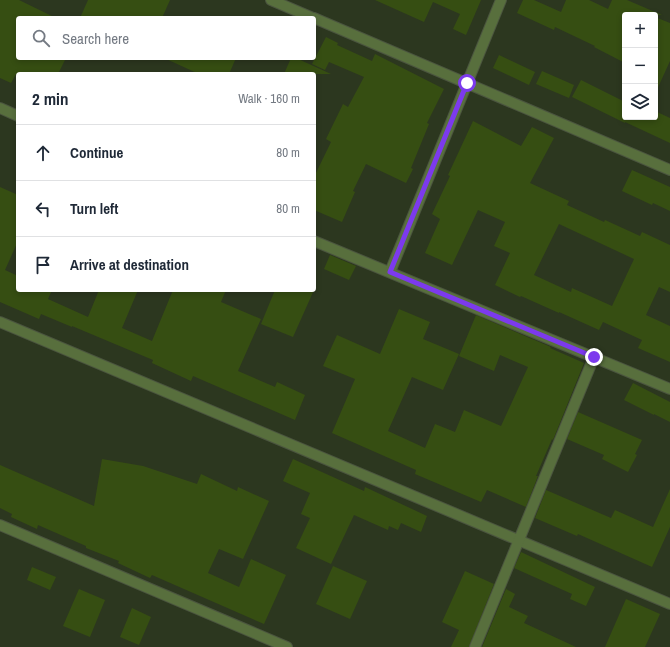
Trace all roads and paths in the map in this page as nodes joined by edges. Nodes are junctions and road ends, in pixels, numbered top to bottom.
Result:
1 (271, 0) edge
2 (500, 0) edge
3 (308, 16) edge
4 (316, 19) edge
5 (467, 83) junction
6 (0, 108) edge
7 (16, 115) edge
8 (670, 170) edge
9 (316, 242) edge
10 (390, 272) junction
11 (0, 322) edge
12 (594, 357) junction
13 (670, 389) edge
14 (0, 525) edge
15 (520, 541) junction
16 (670, 604) edge
17 (287, 647) edge
18 (475, 647) edge

1 - 3 street
2 - 5 street
4 - 5 street
5 - 8 street
5 - 10 street
6 - 7 street
9 - 10 street
10 - 12 street
11 - 15 street
12 - 13 street
12 - 15 street
14 - 17 street
15 - 16 street
15 - 18 street

